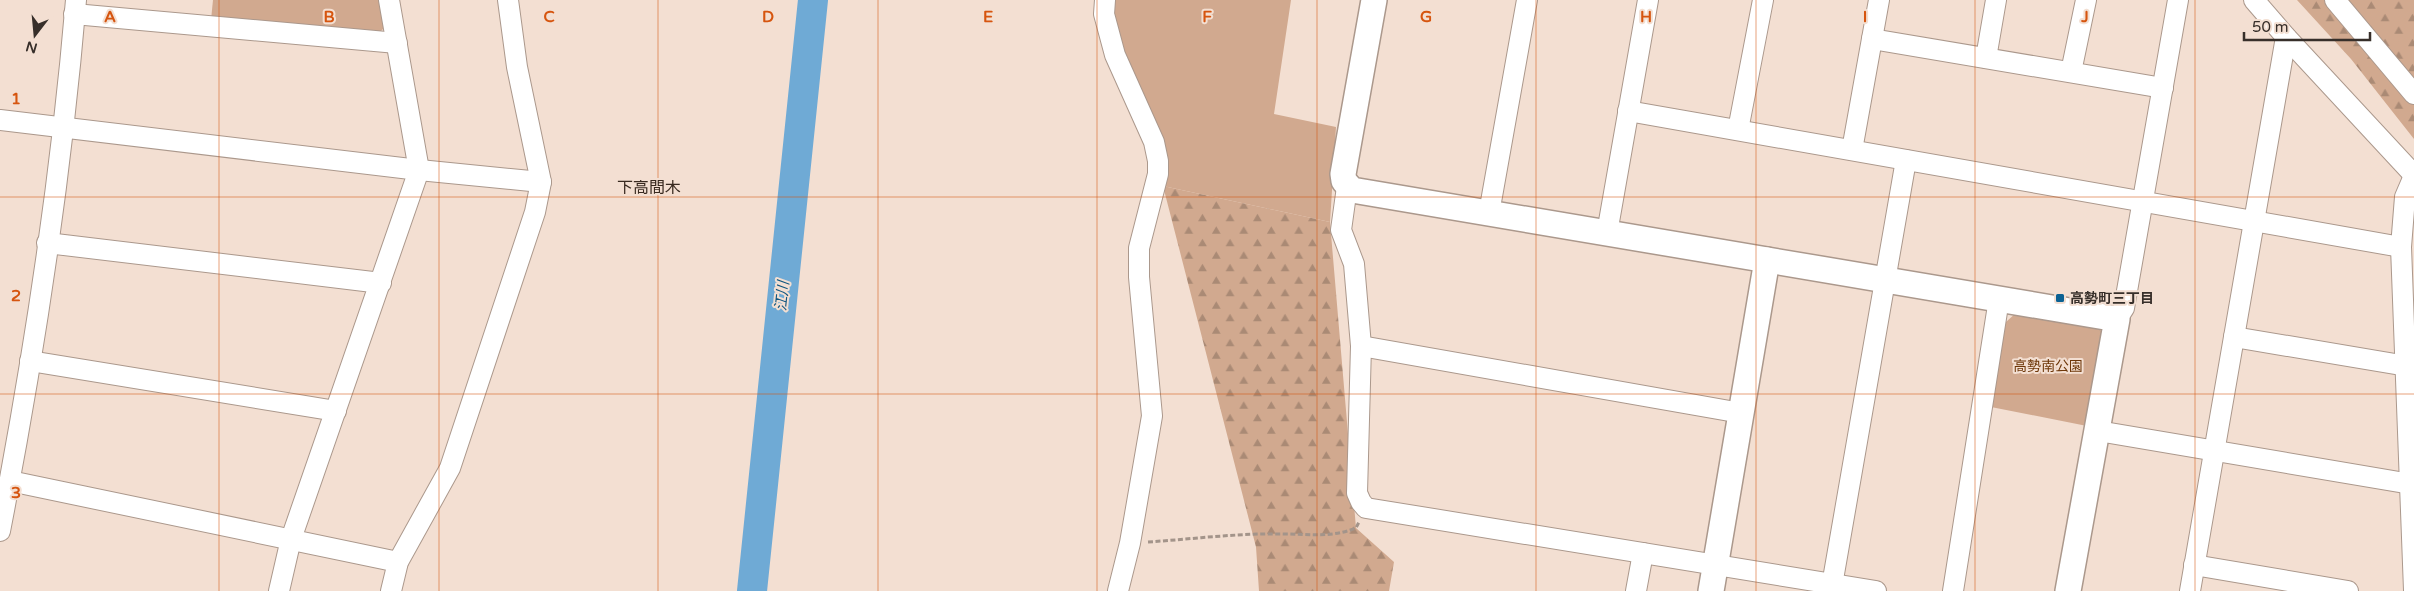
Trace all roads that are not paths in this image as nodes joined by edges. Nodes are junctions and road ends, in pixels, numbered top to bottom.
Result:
1 (389, 0) edge
2 (508, 0) edge
3 (1105, 0) edge
4 (1374, 0) edge
5 (1528, 0) edge
6 (1648, 0) edge
7 (1763, 0) edge
8 (1879, 0) edge
9 (1996, 0) edge
10 (2086, 0) edge
11 (2178, 0) edge
12 (2254, 0) edge
13 (2335, 0) edge
14 (75, 7) edge
15 (2286, 37) junction
16 (1872, 39) junction
17 (397, 42) junction
18 (1986, 58) junction
19 (2071, 72) junction
20 (2163, 88) junction
21 (2414, 94) edge
22 (1628, 111) junction
23 (0, 120) edge
24 (62, 126) junction
25 (1738, 130) junction
26 (1852, 150) junction
27 (1906, 160) junction
28 (419, 170) junction
29 (2414, 175) edge
30 (541, 182) junction
31 (1347, 187) junction
32 (2142, 201) junction
33 (1489, 214) junction
34 (2254, 221) junction
35 (1607, 233) junction
36 (47, 243) junction
37 (2401, 247) junction
38 (1767, 260) junction
39 (1886, 279) junction
40 (381, 283) junction
41 (1999, 299) junction
42 (2117, 319) junction
43 (2234, 337) junction
44 (1361, 346) junction
45 (30, 361) junction
46 (2407, 366) junction
47 (336, 411) junction
48 (1741, 413) junction
49 (2098, 431) junction
50 (2214, 451) junction
51 (10, 481) junction
52 (2411, 484) junction
53 (0, 531) edge
54 (291, 539) junction
55 (1643, 553) junction
56 (398, 562) junction
57 (1716, 565) junction
58 (2194, 565) junction
59 (1831, 587) edge
60 (2414, 590) edge
61 (279, 591) edge
62 (391, 591) edge
63 (1118, 591) edge
64 (1636, 591) edge
65 (1711, 591) edge
66 (1876, 591) edge
67 (1954, 591) edge
68 (2068, 591) edge
69 (2190, 591) edge
70 (2348, 591) edge

1 - 17 street
2 - 30 street
3 - 63 street
4 - 31 street
5 - 33 street
6 - 22 street
7 - 25 street
8 - 16 street
9 - 18 street
10 - 19 street
11 - 20 street
12 - 15 street
13 - 21 street
14 - 17 street
14 - 24 street
15 - 29 street
15 - 34 street
16 - 18 street
16 - 26 street
17 - 28 street
18 - 19 street
19 - 20 street
20 - 32 street
22 - 25 street
22 - 35 street
23 - 24 street
24 - 28 street
24 - 36 street
25 - 26 street
26 - 27 street
27 - 32 street
27 - 39 street
28 - 30 street
28 - 40 street
29 - 37 street
30 - 56 street
31 - 33 street
31 - 44 street
32 - 34 street
32 - 42 street
33 - 35 street
34 - 37 street
34 - 43 street
35 - 38 street
36 - 40 street
36 - 45 street
37 - 46 street
38 - 39 street
38 - 48 street
39 - 41 street
39 - 59 street
40 - 47 street
41 - 42 street
41 - 67 street
42 - 49 street
43 - 46 street
43 - 50 street
44 - 48 street
44 - 55 street
45 - 47 street
45 - 51 street
46 - 52 street
47 - 54 street
48 - 57 street
49 - 50 street
49 - 68 street
50 - 52 street
50 - 58 street
51 - 53 street
51 - 54 street
52 - 60 street
54 - 56 street
54 - 61 street
55 - 57 street
55 - 64 street
56 - 62 street
57 - 59 street
57 - 65 street
58 - 69 street
58 - 70 street
59 - 66 street

